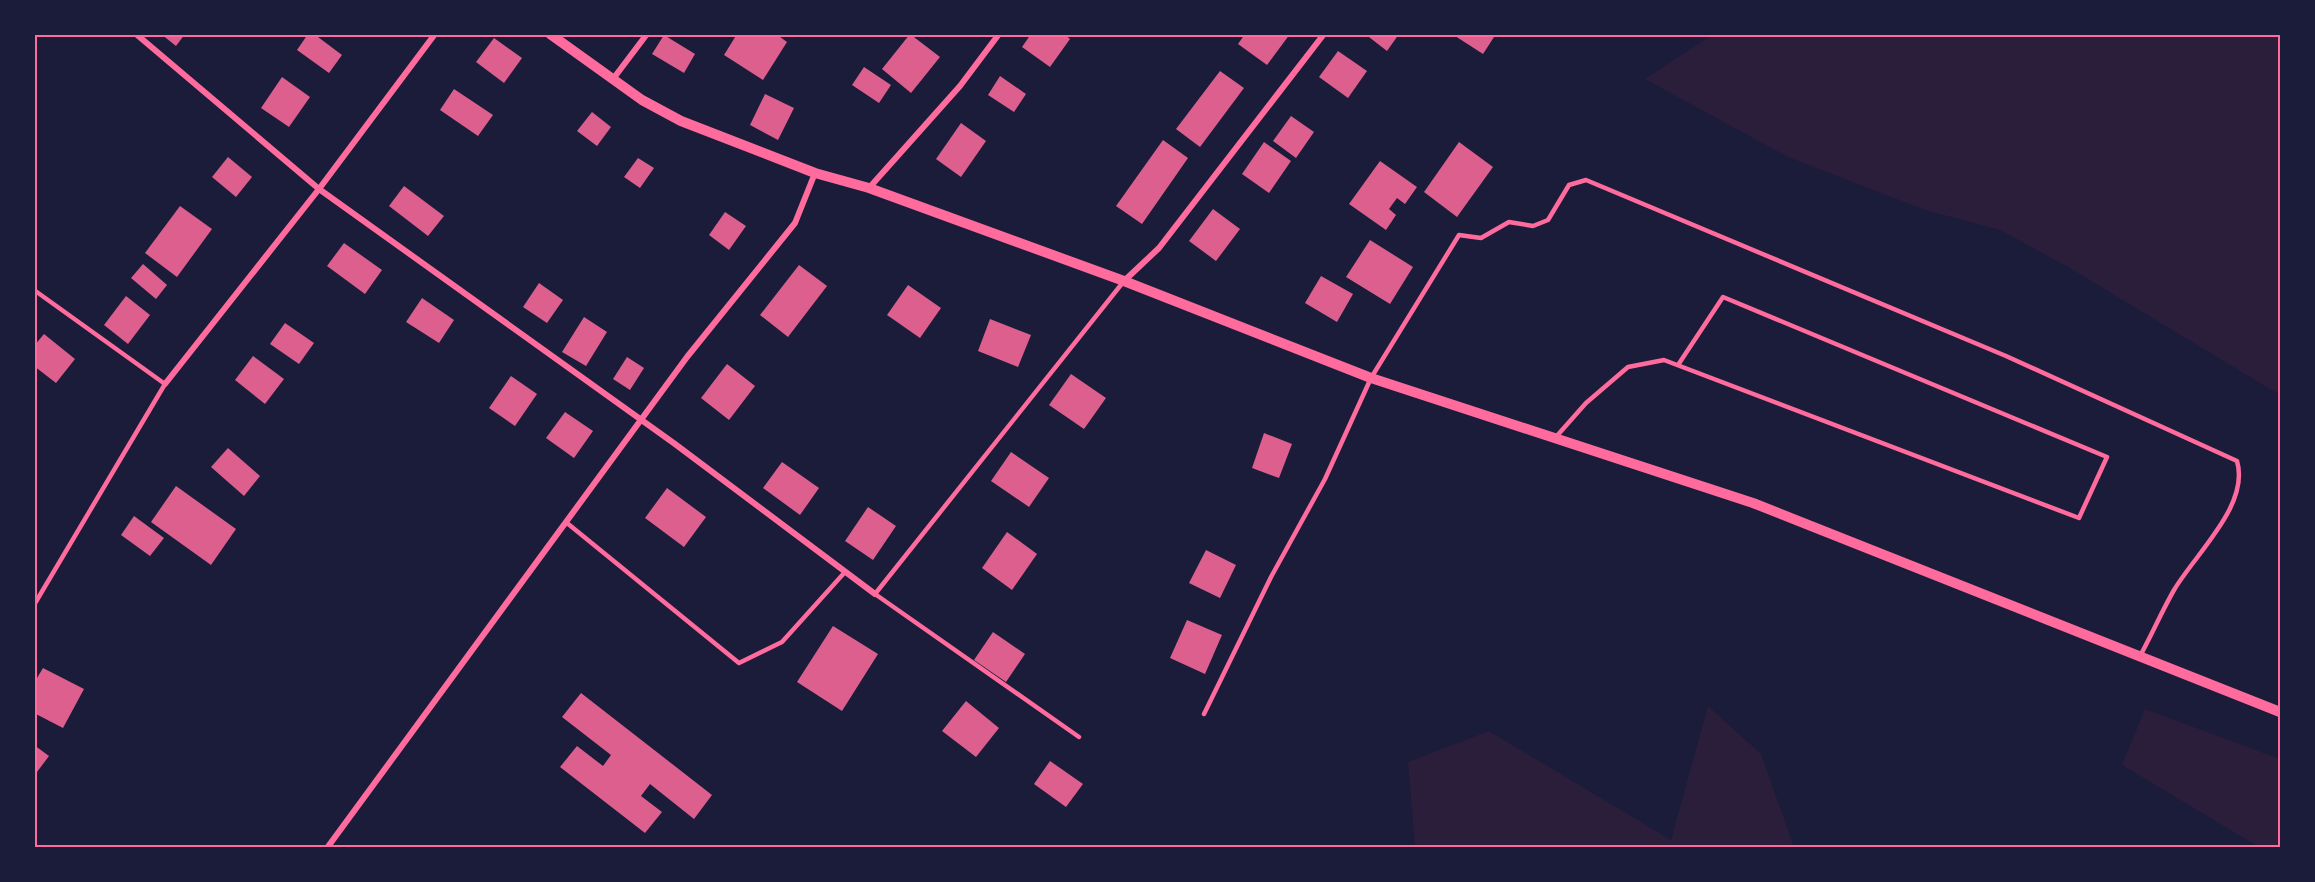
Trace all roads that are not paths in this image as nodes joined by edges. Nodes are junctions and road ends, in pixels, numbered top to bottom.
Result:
1 (136, 34) edge
2 (435, 34) edge
3 (550, 34) edge
4 (647, 34) edge
5 (999, 34) edge
6 (1324, 34) edge
7 (613, 79) junction
8 (815, 173) junction
9 (868, 188) junction
10 (319, 189) junction
11 (1124, 281) junction
12 (34, 290) edge
13 (1678, 365) junction
14 (1371, 378) junction
15 (165, 384) junction
16 (643, 421) junction
17 (1555, 438) junction
18 (567, 523) junction
19 (845, 572) junction
20 (875, 594) junction
21 (34, 605) edge
22 (2140, 657) junction
23 (2280, 712) edge
24 (1204, 714) dead end
25 (1078, 737) dead end
26 (327, 848) edge

1 - 10 street
2 - 10 street
3 - 7 street
4 - 7 street
5 - 9 street
6 - 11 street
7 - 8 street
8 - 9 street
8 - 16 street
9 - 11 street
10 - 15 street
10 - 16 street
11 - 14 street
11 - 20 lane
12 - 15 lane
13 - 13 lane
13 - 17 lane
14 - 17 street
14 - 22 lane
14 - 24 lane
15 - 21 lane
16 - 18 street
16 - 19 street
17 - 22 street
18 - 19 lane
18 - 26 street
19 - 20 street
20 - 25 lane
22 - 23 street

